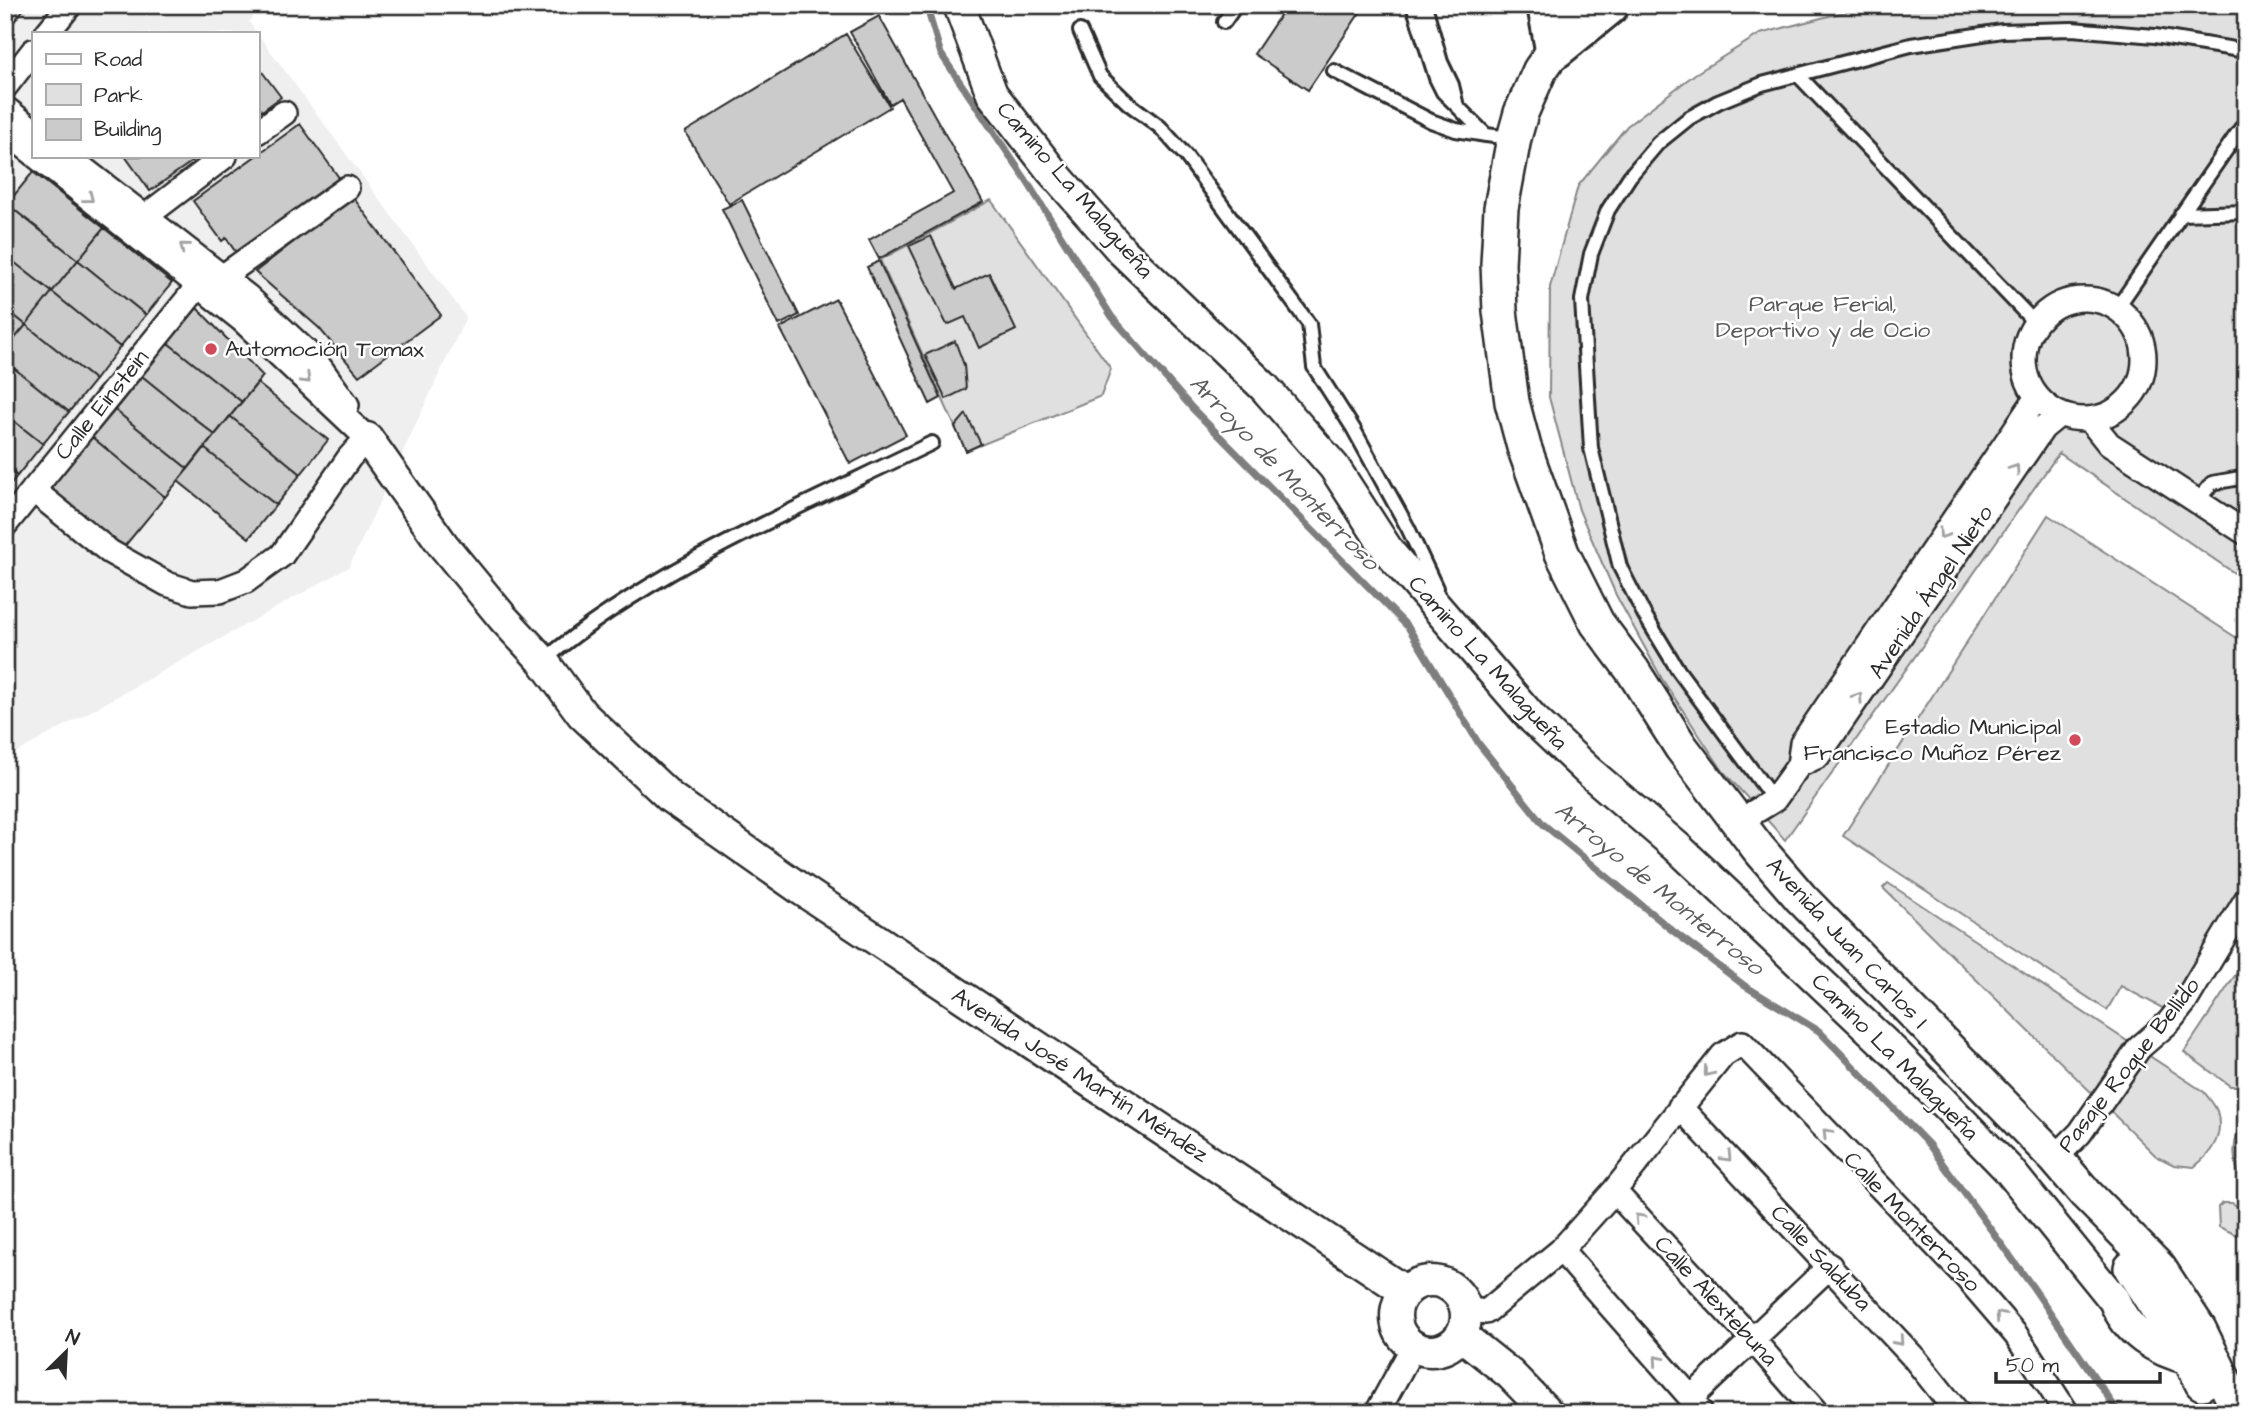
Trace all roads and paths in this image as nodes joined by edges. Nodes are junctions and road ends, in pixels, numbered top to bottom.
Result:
1 (69, 5) edge
2 (959, 5) edge
3 (1236, 5) edge
4 (1413, 5) edge
5 (1425, 5) edge
6 (1547, 5) edge
7 (1573, 5) edge
8 (1609, 5) edge
9 (1224, 22) dead end
10 (1080, 31) dead end
11 (48, 32) edge
12 (1555, 48) junction
13 (2246, 51) edge
14 (32, 52) edge
15 (1334, 71) dead end
16 (1798, 75) junction
17 (5, 87) edge
18 (1457, 103) junction
19 (5, 108) edge
20 (284, 113) dead end
21 (2246, 121) edge
22 (5, 131) edge
23 (259, 131) edge
24 (1509, 138) junction
25 (32, 146) edge
26 (46, 158) edge
27 (70, 158) edge
28 (223, 158) edge
29 (5, 160) edge
30 (346, 188) dead end
31 (2246, 212) edge
32 (2181, 215) junction
33 (146, 216) junction
34 (222, 277) junction
35 (199, 285) junction
36 (2117, 308) junction
37 (2035, 323) junction
38 (291, 336) junction
39 (2037, 397) junction
40 (2060, 414) junction
41 (2089, 419) junction
42 (367, 438) junction
43 (932, 443) dead end
44 (2246, 477) edge
45 (33, 490) junction
46 (2197, 501) junction
47 (5, 525) edge
48 (2246, 533) edge
49 (1430, 600) junction
50 (543, 661) junction
51 (1799, 765) junction
52 (1774, 800) junction
53 (1738, 822) junction
54 (2246, 900) edge
55 (1680, 1107) junction
56 (2055, 1158) junction
57 (1614, 1191) junction
58 (2086, 1194) junction
59 (1561, 1250) junction
60 (1830, 1266) junction
61 (1406, 1292) junction
62 (2114, 1300) junction
63 (2156, 1305) junction
64 (1464, 1322) junction
65 (1753, 1340) junction
66 (1413, 1347) junction
67 (2190, 1359) junction
68 (1696, 1406) edge
69 (2230, 1408) edge
70 (1947, 1409) edge
71 (1377, 1413) edge
72 (1548, 1413) edge
73 (1817, 1413) edge
74 (2067, 1413) edge

1 - 11 street
2 - 49 street, Camino La Malagueña
3 - 9 lane
4 - 18 lane
5 - 18 lane
6 - 12 highway
7 - 12 main road, Avenida Juan Carlos I
8 - 12 highway
10 - 49 lane
12 - 24 main road, Avenida Juan Carlos I
13 - 16 lane
14 - 17 street
15 - 24 lane
16 - 37 lane
16 - 52 lane
18 - 24 lane
19 - 25 street, Avenida José Martín Méndez
20 - 23 street
21 - 32 lane
22 - 25 street, Avenida José Martín Méndez
24 - 53 main road, Avenida Juan Carlos I
25 - 29 street
26 -> 35 street, Avenida José Martín Méndez
27 - 33 street, Avenida José Martín Méndez
28 - 33 street
30 - 34 street
31 - 32 lane
32 - 36 lane
34 -> 33 street, Avenida José Martín Méndez
34 - 38 street, Avenida José Martín Méndez
35 - 38 street, Avenida José Martín Méndez
35 -> 42 street, Avenida José Martín Méndez
35 - 45 street, Calle Einstein
36 - 37 street
36 - 41 street
37 - 39 street
38 - 42 street, Avenida José Martín Méndez
39 - 40 street
39 -> 51 street, Avenida Ángel Nieto
40 - 41 street
51 -> 40 street, Avenida Ángel Nieto
41 - 46 street
42 - 45 street
42 - 50 street, Avenida José Martín Méndez
43 - 50 lane
44 - 46 lane
45 - 47 street, Calle Einstein
46 - 48 street
49 - 62 street, Camino La Malagueña
50 - 61 street, Avenida José Martín Méndez
51 - 52 street, Avenida Ángel Nieto
52 - 53 street, Avenida Ángel Nieto
53 - 56 main road, Avenida Juan Carlos I
54 - 56 street, Pasaje Roque Bellido
55 - 57 street
55 -> 60 street, Calle Salduba
74 -> 55 street, Calle Monterroso
56 - 58 main road, Avenida Juan Carlos I
57 - 59 street
65 -> 57 street, Calle Alextebuna
58 - 63 main road, Avenida Juan Carlos I
58 - 69 main road, Avenida Juan Carlos I
59 - 64 street
68 -> 59 street
60 - 65 street
60 -> 70 street, Calle Salduba
61 - 64 street
61 - 66 street
62 - 63 street
62 - 67 street, Camino La Malagueña
63 - 67 main road, Avenida Juan Carlos I
63 - 69 street
64 - 66 street
64 - 72 street
65 - 68 street
65 - 73 street, Calle Alextebuna
66 - 71 street
67 - 69 main road, Avenida Juan Carlos I

